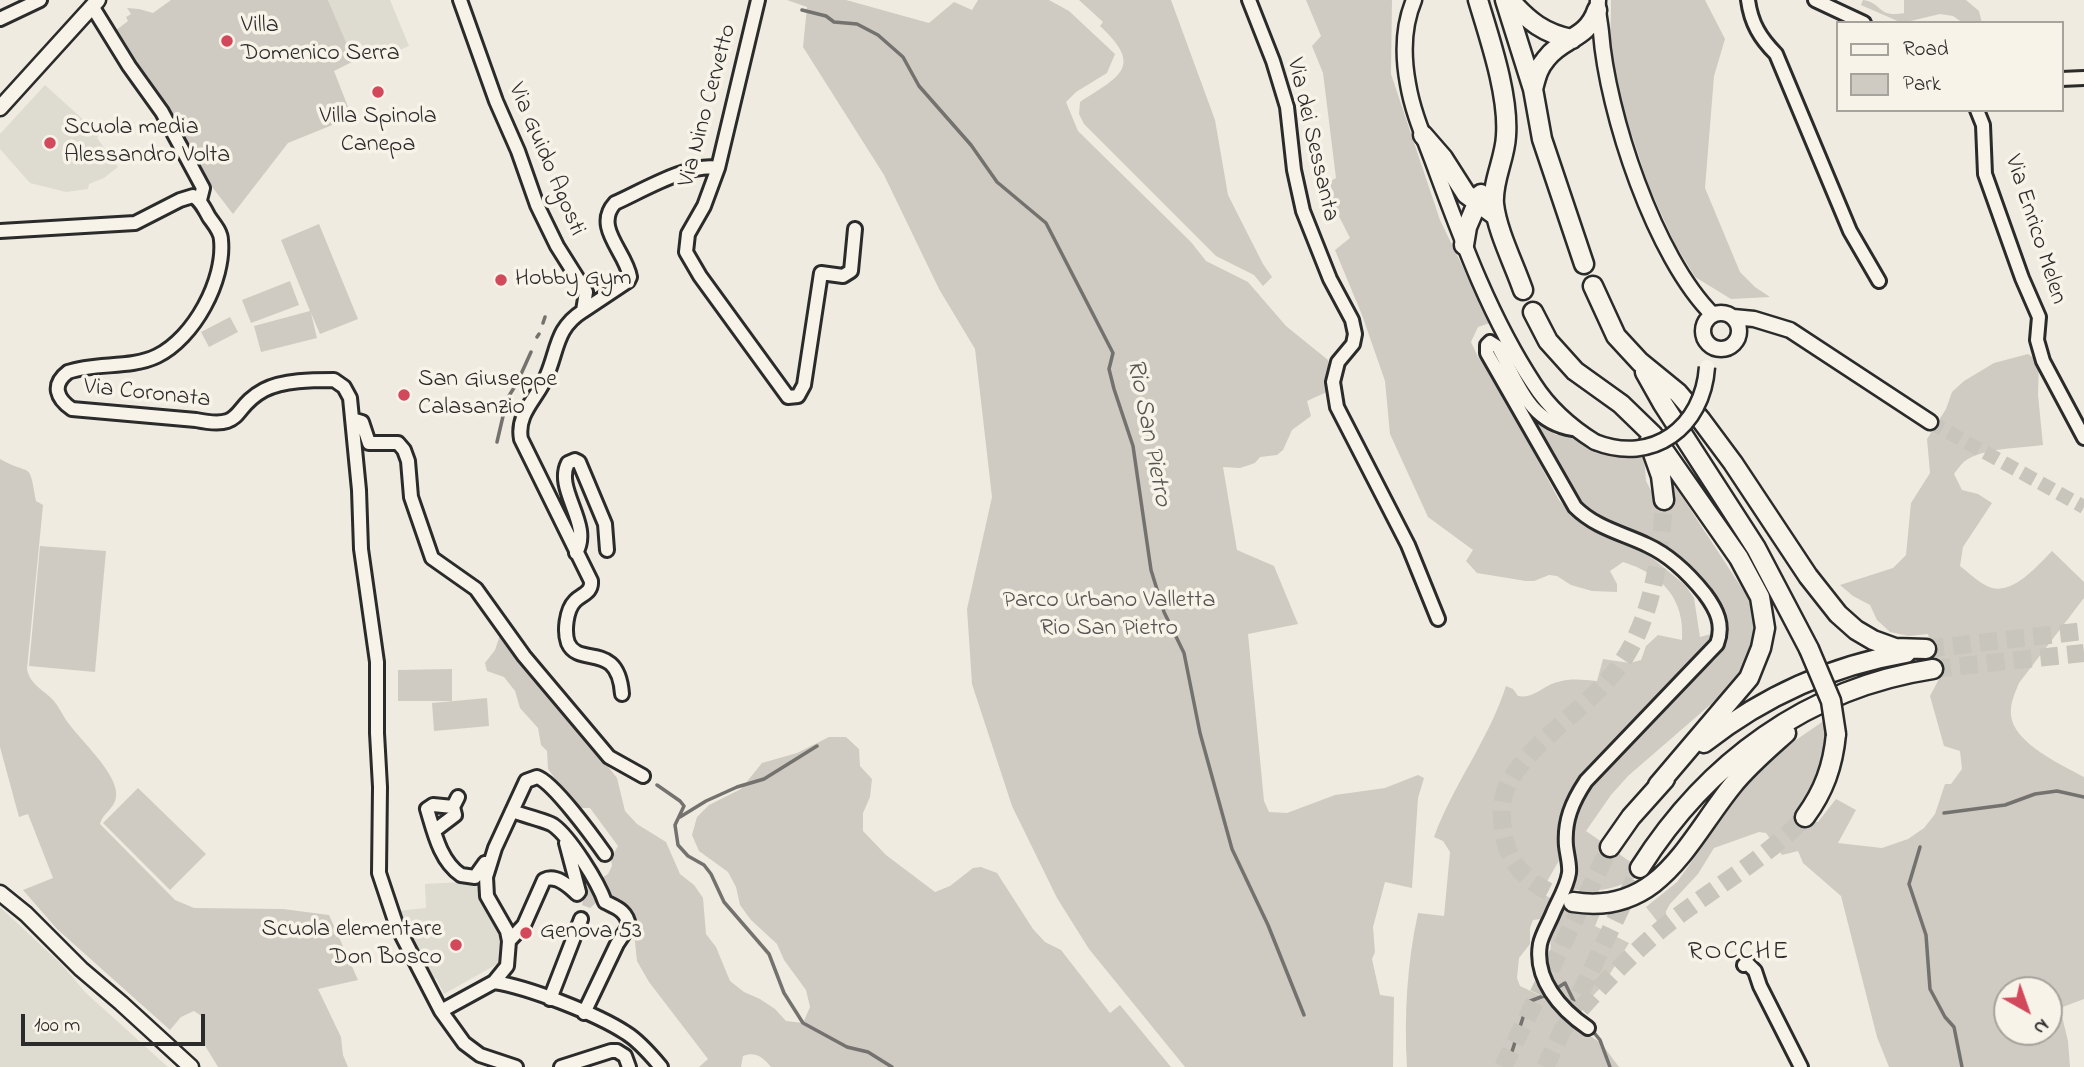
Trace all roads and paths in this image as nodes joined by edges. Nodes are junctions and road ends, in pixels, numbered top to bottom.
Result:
1 (40, 0) edge
2 (460, 0) edge
3 (758, 0) edge
4 (1249, 0) edge
5 (1414, 0) edge
6 (1478, 0) edge
7 (1505, 0) edge
8 (1510, 0) edge
9 (1748, 0) edge
10 (1815, 0) edge
11 (95, 3) edge
12 (1597, 5) edge
13 (0, 19) edge
14 (1860, 21) edge
15 (1572, 39) junction
16 (2084, 78) edge
17 (2063, 79) edge
18 (1532, 89) junction
19 (0, 108) edge
20 (1978, 112) edge
21 (1423, 135) junction
22 (1503, 162) junction
23 (718, 168) junction
24 (200, 200) junction
25 (1476, 202) junction
26 (1496, 216) junction
27 (855, 229) dead end
28 (0, 231) edge
29 (1464, 245) junction
30 (1584, 264) dead end
31 (1879, 281) dead end
32 (1593, 286) dead end
33 (1523, 290) dead end
34 (583, 311) junction
35 (1533, 312) dead end
36 (1713, 315) junction
37 (1733, 317) junction
38 (1772, 324) junction
39 (1740, 332) junction
40 (1717, 349) junction
41 (1640, 362) junction
42 (352, 419) junction
43 (1639, 420) junction
44 (1930, 422) tunnel mouth
45 (1573, 429) junction
46 (2084, 438) edge
47 (1664, 500) tunnel mouth
48 (607, 550) dead end
49 (576, 553) junction
50 (1438, 619) dead end
51 (1933, 669) tunnel mouth
52 (622, 694) dead end
53 (1815, 706) junction
54 (643, 776) dead end
55 (1658, 785) junction
56 (512, 811) junction
57 (1805, 817) tunnel mouth
58 (434, 831) junction
59 (565, 838) junction
60 (495, 848) junction
61 (1611, 848) tunnel mouth
62 (605, 853) dead end
63 (1640, 868) tunnel mouth
64 (0, 893) edge
65 (1573, 902) tunnel mouth
66 (581, 919) dead end
67 (509, 941) junction
68 (1744, 965) dead end
69 (494, 982) junction
70 (550, 999) junction
71 (441, 1011) junction
72 (584, 1013) junction
73 (1588, 1028) dead end
74 (191, 1067) edge
75 (516, 1067) edge
76 (561, 1067) edge
77 (629, 1067) edge
78 (661, 1067) edge
79 (1801, 1067) edge

1 - 13 street
2 - 34 street, Via Guido Agosti
3 - 23 street, Via Nino Cervetto
4 - 50 street, Via dei Sessanta
5 - 21 main road
6 - 22 highway
7 - 18 highway
8 - 15 highway
9 - 31 street
10 - 14 street
11 - 19 main road
11 - 24 street
12 - 15 highway
12 - 36 main road
15 - 18 highway
16 - 17 street
18 - 30 highway
20 - 46 street, Via Enrico Melen
21 - 25 highway
21 - 29 main road
22 - 25 highway
22 - 26 highway
23 - 27 street, Via Nino Cervetto
23 - 34 street
24 - 28 street
24 - 42 street, Via Coronata
25 - 26 highway
25 - 29 highway
26 - 33 highway
29 - 45 main road
32 - 41 highway
34 - 49 street
35 - 43 highway
36 - 37 main road
36 - 40 main road
37 - 38 main road
37 - 39 main road
38 - 39 main road
38 - 44 main road
39 - 40 main road
40 - 45 main road, bridge
41 - 55 highway
41 - 57 highway, bridge
42 - 54 street
42 - 71 street, Via Coronata
43 - 47 highway
43 - 55 highway
45 - 73 street
48 - 49 street
49 - 52 street
51 - 53 highway
53 - 63 highway
53 - 65 highway
55 - 61 highway
56 - 59 street
56 - 60 street
56 - 62 street
58 - 58 street
58 - 60 street
59 - 67 street
59 - 72 street
60 - 67 street
64 - 74 main road
66 - 70 street
67 - 69 street
68 - 79 street
69 - 70 street
69 - 71 street
70 - 72 street
71 - 75 street, Via Coronata
72 - 78 street
76 - 77 street

